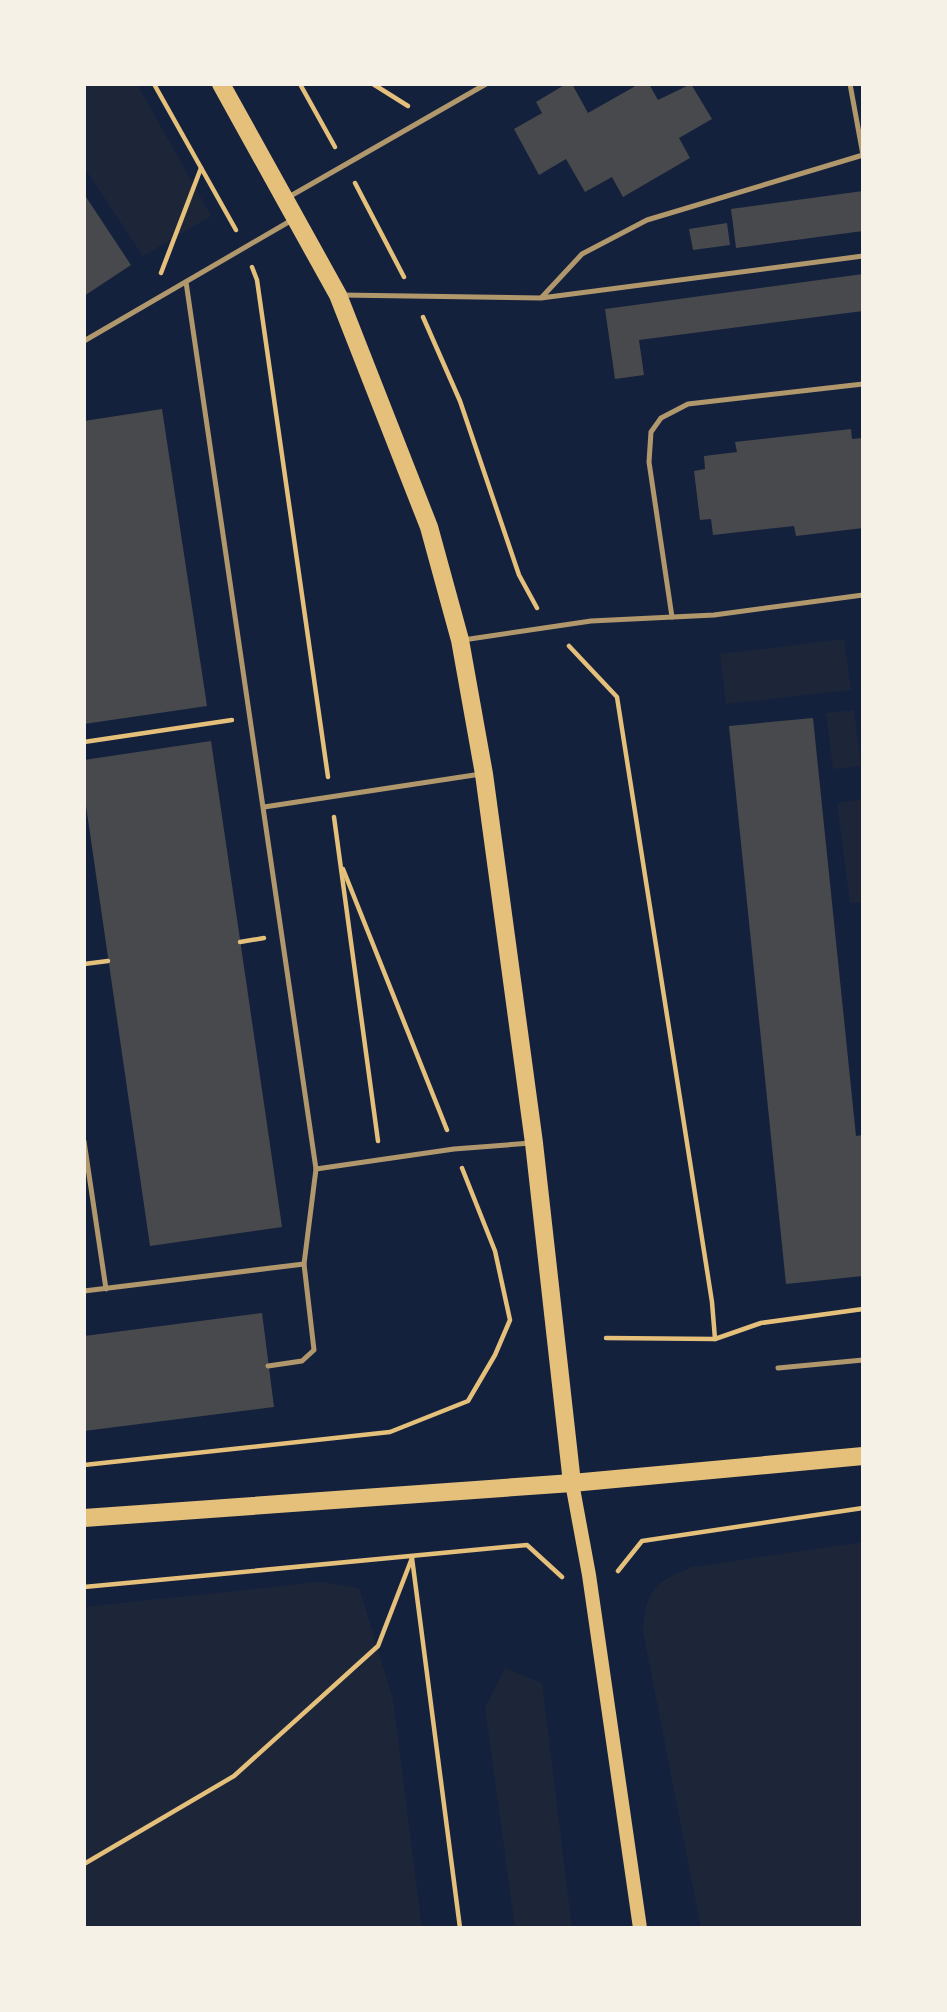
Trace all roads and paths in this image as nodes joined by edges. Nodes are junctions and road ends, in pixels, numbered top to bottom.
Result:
1 (154, 84) edge
2 (221, 84) edge
3 (300, 84) edge
4 (373, 84) edge
5 (486, 84) edge
6 (850, 84) edge
7 (426, 118) junction
8 (863, 155) edge
9 (345, 164) junction
10 (201, 167) junction
11 (284, 199) junction
12 (294, 218) junction
13 (245, 247) junction
14 (863, 256) edge
15 (186, 282) junction
16 (338, 295) junction
17 (413, 295) junction
18 (541, 298) junction
19 (150, 303) junction
20 (84, 341) edge
21 (863, 384) edge
22 (863, 595) edge
23 (672, 617) junction
24 (547, 627) junction
25 (460, 640) junction
26 (250, 717) junction
27 (84, 742) edge
28 (484, 774) junction
29 (331, 797) junction
30 (264, 807) junction
31 (339, 859) junction
32 (108, 961) dead end
33 (84, 964) edge
34 (84, 1140) edge
35 (534, 1143) junction
36 (454, 1149) junction
37 (381, 1160) junction
38 (316, 1169) junction
39 (304, 1264) junction
40 (106, 1289) junction
41 (84, 1291) edge
42 (863, 1309) edge
43 (606, 1338) dead end
44 (715, 1339) junction
45 (863, 1360) edge
46 (268, 1366) dead end
47 (778, 1368) dead end
48 (863, 1456) edge
49 (84, 1465) edge
50 (572, 1483) junction
51 (863, 1508) edge
52 (84, 1518) edge
53 (412, 1558) junction
54 (618, 1571) dead end
55 (564, 1578) dead end
56 (84, 1587) edge
57 (84, 1864) edge
58 (460, 1928) edge
59 (640, 1928) edge

1 - 10 path
2 - 11 main road
3 - 9 path
4 - 7 path
5 - 7 lane
6 - 8 lane
7 - 9 lane
8 - 18 lane
9 - 11 lane
9 - 17 path
10 - 13 path
10 - 19 path
11 - 12 main road
12 - 13 lane
12 - 16 main road
13 - 15 lane
13 - 29 path
14 - 18 lane
15 - 19 lane
15 - 26 lane
16 - 17 lane
16 - 25 main road
17 - 18 lane
17 - 24 path
19 - 20 lane
21 - 23 lane
22 - 23 lane
23 - 24 lane
24 - 25 lane
24 - 44 path
25 - 28 main road
26 - 27 path
26 - 30 lane
28 - 29 lane
28 - 35 main road
29 - 30 lane
29 - 31 path
30 - 38 lane
31 - 36 path
31 - 37 path
32 - 33 path
34 - 40 lane
35 - 36 lane
35 - 50 main road
36 - 37 lane
36 - 49 path
37 - 38 lane
38 - 39 lane
39 - 40 lane
39 - 46 lane
40 - 41 lane
42 - 44 path
43 - 44 path
45 - 47 lane
48 - 50 main road
50 - 52 main road
50 - 59 main road
51 - 54 path
53 - 55 path
53 - 56 path
53 - 57 path
53 - 58 path

